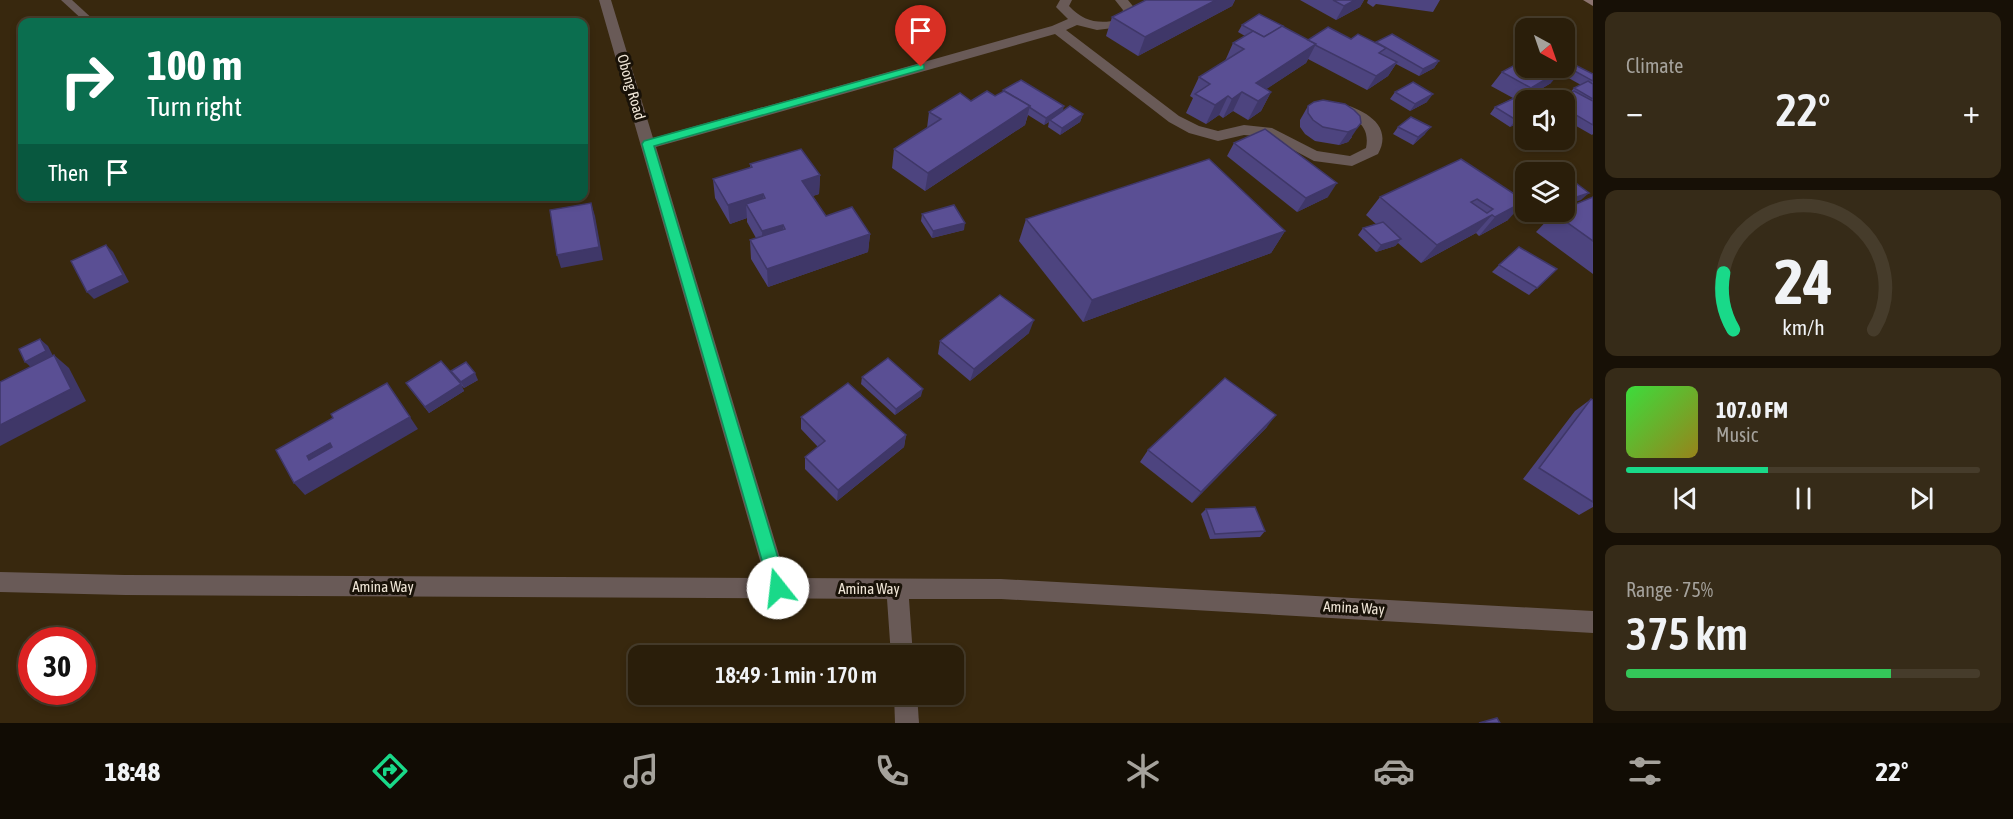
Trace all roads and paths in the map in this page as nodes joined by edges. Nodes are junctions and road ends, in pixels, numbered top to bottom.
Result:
1 (66, 0) edge
2 (605, 0) edge
3 (1066, 0) edge
4 (1121, 0) edge
5 (86, 18) edge
6 (1075, 21) junction
7 (1057, 28) junction
8 (1323, 103) edge
9 (648, 144) junction
10 (0, 582) edge
11 (778, 588) junction
12 (897, 589) junction
13 (1593, 622) edge
14 (901, 645) edge
15 (906, 705) edge
16 (908, 723) edge

1 - 5 lane
2 - 9 street, Obong Road
3 - 6 street
4 - 6 street
6 - 7 street
7 - 8 street
7 - 9 street
9 - 11 street, Obong Road
10 - 11 street, Amina Way
11 - 12 street, Amina Way
12 - 13 street, Amina Way
12 - 14 street
15 - 16 street

